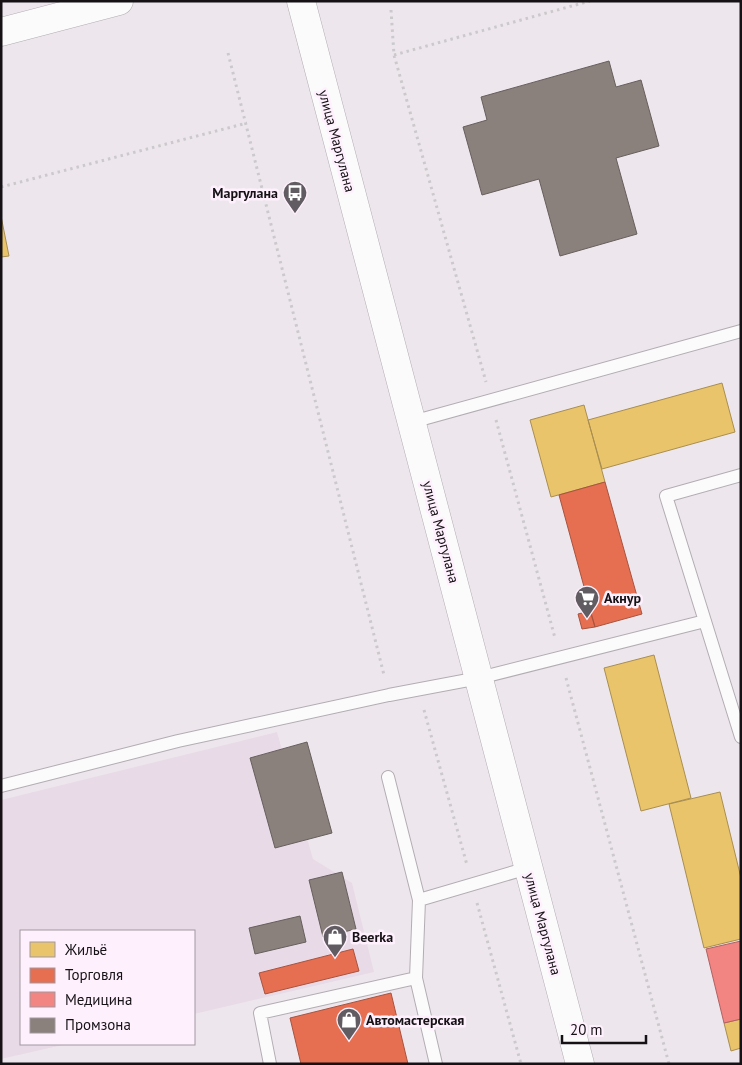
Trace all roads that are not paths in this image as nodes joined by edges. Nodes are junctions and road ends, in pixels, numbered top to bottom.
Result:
1 (119, 1) edge
2 (301, 1) edge
3 (1, 32) edge
4 (741, 331) edge
5 (412, 422) junction
6 (741, 474) edge
7 (705, 622) junction
8 (479, 678) junction
9 (741, 737) edge
10 (388, 777) dead end
11 (1, 786) edge
12 (528, 868) junction
13 (419, 900) junction
14 (416, 978) junction
15 (270, 1064) edge
16 (436, 1064) edge
17 (580, 1064) edge

1 - 3 street
2 - 5 street, улица Маргулана
4 - 5 lane
5 - 8 street, улица Маргулана
6 - 7 lane
7 - 8 lane
7 - 9 lane
8 - 11 lane
8 - 12 street, улица Маргулана
10 - 13 lane
12 - 13 lane
12 - 17 street, улица Маргулана
13 - 14 lane
14 - 15 lane
14 - 16 lane

